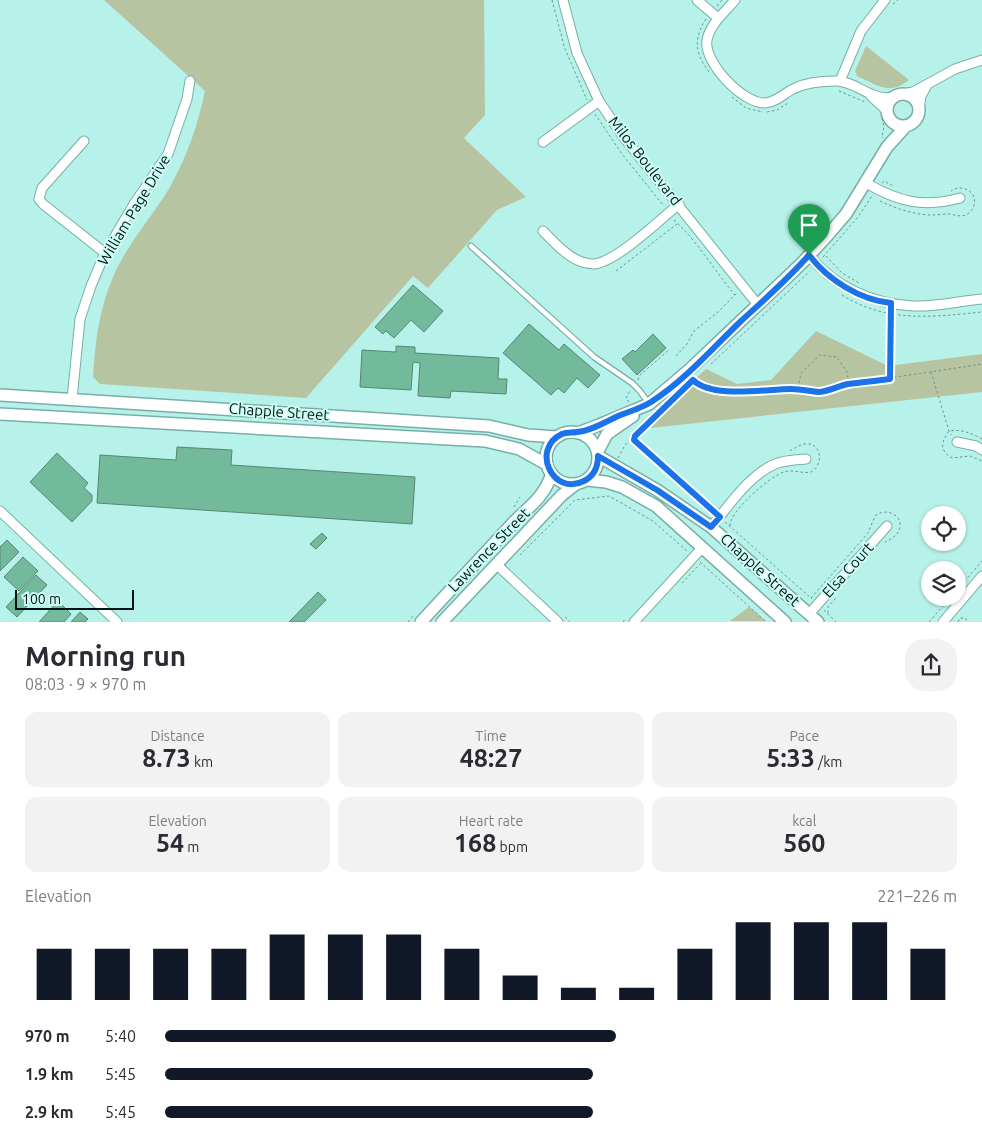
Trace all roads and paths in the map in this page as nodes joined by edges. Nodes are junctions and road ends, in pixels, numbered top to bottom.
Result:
1 (563, 0) edge
2 (697, 0) edge
3 (722, 0) edge
4 (735, 0) edge
5 (898, 0) edge
6 (887, 4) edge
7 (715, 15) junction
8 (982, 60) edge
9 (709, 73) dead end
10 (190, 81) dead end
11 (927, 85) junction
12 (839, 86) junction
13 (869, 94) junction
14 (730, 96) dead end
15 (899, 96) junction
16 (599, 101) junction
17 (790, 102) dead end
18 (870, 105) dead end
19 (919, 110) junction
20 (886, 115) junction
21 (906, 126) junction
22 (84, 141) dead end
23 (543, 142) dead end
24 (888, 143) junction
25 (866, 183) junction
26 (872, 196) dead end
27 (960, 198) dead end
28 (679, 204) junction
29 (677, 224) dead end
30 (543, 232) dead end
31 (472, 246) dead end
32 (105, 254) junction
33 (809, 255) junction
34 (825, 255) junction
35 (817, 264) junction
36 (616, 271) dead end
37 (862, 285) dead end
38 (743, 287) junction
39 (982, 299) edge
40 (891, 303) junction
41 (758, 305) junction
42 (676, 356) dead end
43 (982, 364) edge
44 (708, 367) dead end
45 (931, 372) junction
46 (890, 379) junction
47 (849, 384) junction
48 (798, 389) junction
49 (0, 395) edge
50 (72, 399) junction
51 (647, 404) junction
52 (0, 414) edge
53 (72, 418) junction
54 (578, 432) junction
55 (557, 438) junction
56 (956, 442) joint
57 (982, 450) edge
58 (598, 454) junction
59 (806, 459) dead end
60 (549, 469) junction
61 (581, 482) junction
62 (0, 511) edge
63 (720, 517) junction
64 (887, 526) dead end
65 (711, 527) junction
66 (698, 552) junction
67 (484, 554) junction
68 (516, 558) dead end
69 (982, 561) edge
70 (496, 564) junction
71 (982, 576) edge
72 (966, 580) edge
73 (817, 604) junction
74 (943, 606) edge
75 (814, 618) edge
76 (951, 620) edge
77 (117, 622) edge
78 (421, 622) edge
79 (442, 622) edge
80 (558, 622) edge
81 (634, 622) edge
82 (766, 622) edge
83 (786, 622) edge
84 (836, 622) edge
85 (929, 622) edge
86 (968, 622) edge

1 - 16 street, Milos Boulevard
2 - 7 street
3 - 7 path
4 - 7 street
5 - 6 path
6 - 12 street
7 - 9 path
7 - 12 street
8 - 11 street
10 - 32 street, William Page Drive
11 - 15 street
11 - 19 street
12 - 13 street
12 - 18 path
13 - 15 street
13 - 20 street
14 - 17 path
15 - 19 street
15 - 20 street
16 - 23 street
16 - 28 street, Milos Boulevard
19 - 21 street
20 - 21 street
20 - 24 street
20 - 24 path
21 - 24 street
22 - 32 street
24 - 25 street
25 - 27 street
25 - 33 street
26 - 34 path
28 - 30 street
28 - 38 street, Milos Boulevard
29 - 36 path
31 - 51 lane
32 - 50 street, William Page Drive
33 - 35 street
33 - 41 street
34 - 35 path
34 - 37 path
35 - 40 street
35 - 44 path
38 - 41 street, Milos Boulevard
38 - 42 path
39 - 40 street
40 - 46 path
41 - 51 street
43 - 45 path
45 - 46 path
45 - 56 path
46 - 47 path
47 - 48 path
47 - 48 path
48 - 63 path
49 - 50 street, Chapple Street
50 - 53 street
50 - 55 street, Chapple Street
51 - 54 street
51 - 58 street
52 - 53 street, Chapple Street
53 - 60 street, Chapple Street
54 - 55 street
54 - 58 street
55 - 60 street
56 - 57 street
58 - 61 street
58 - 65 street, Chapple Street
59 - 63 street
60 - 61 street
60 - 67 street, Lawrence Street
61 - 66 street, Chapple Street
61 - 70 street, Lawrence Street
62 - 77 street
63 - 65 street
63 - 73 path
64 - 73 street, Elsa Court
65 - 75 street, Chapple Street
66 - 68 path
66 - 81 street
66 - 82 path
66 - 83 street, Chapple Street
67 - 70 street
67 - 78 street, Lawrence Street
69 - 72 path
70 - 79 street, Lawrence Street
70 - 80 street
71 - 76 street
73 - 75 street, Elsa Court
73 - 84 path
74 - 85 path
76 - 86 path

